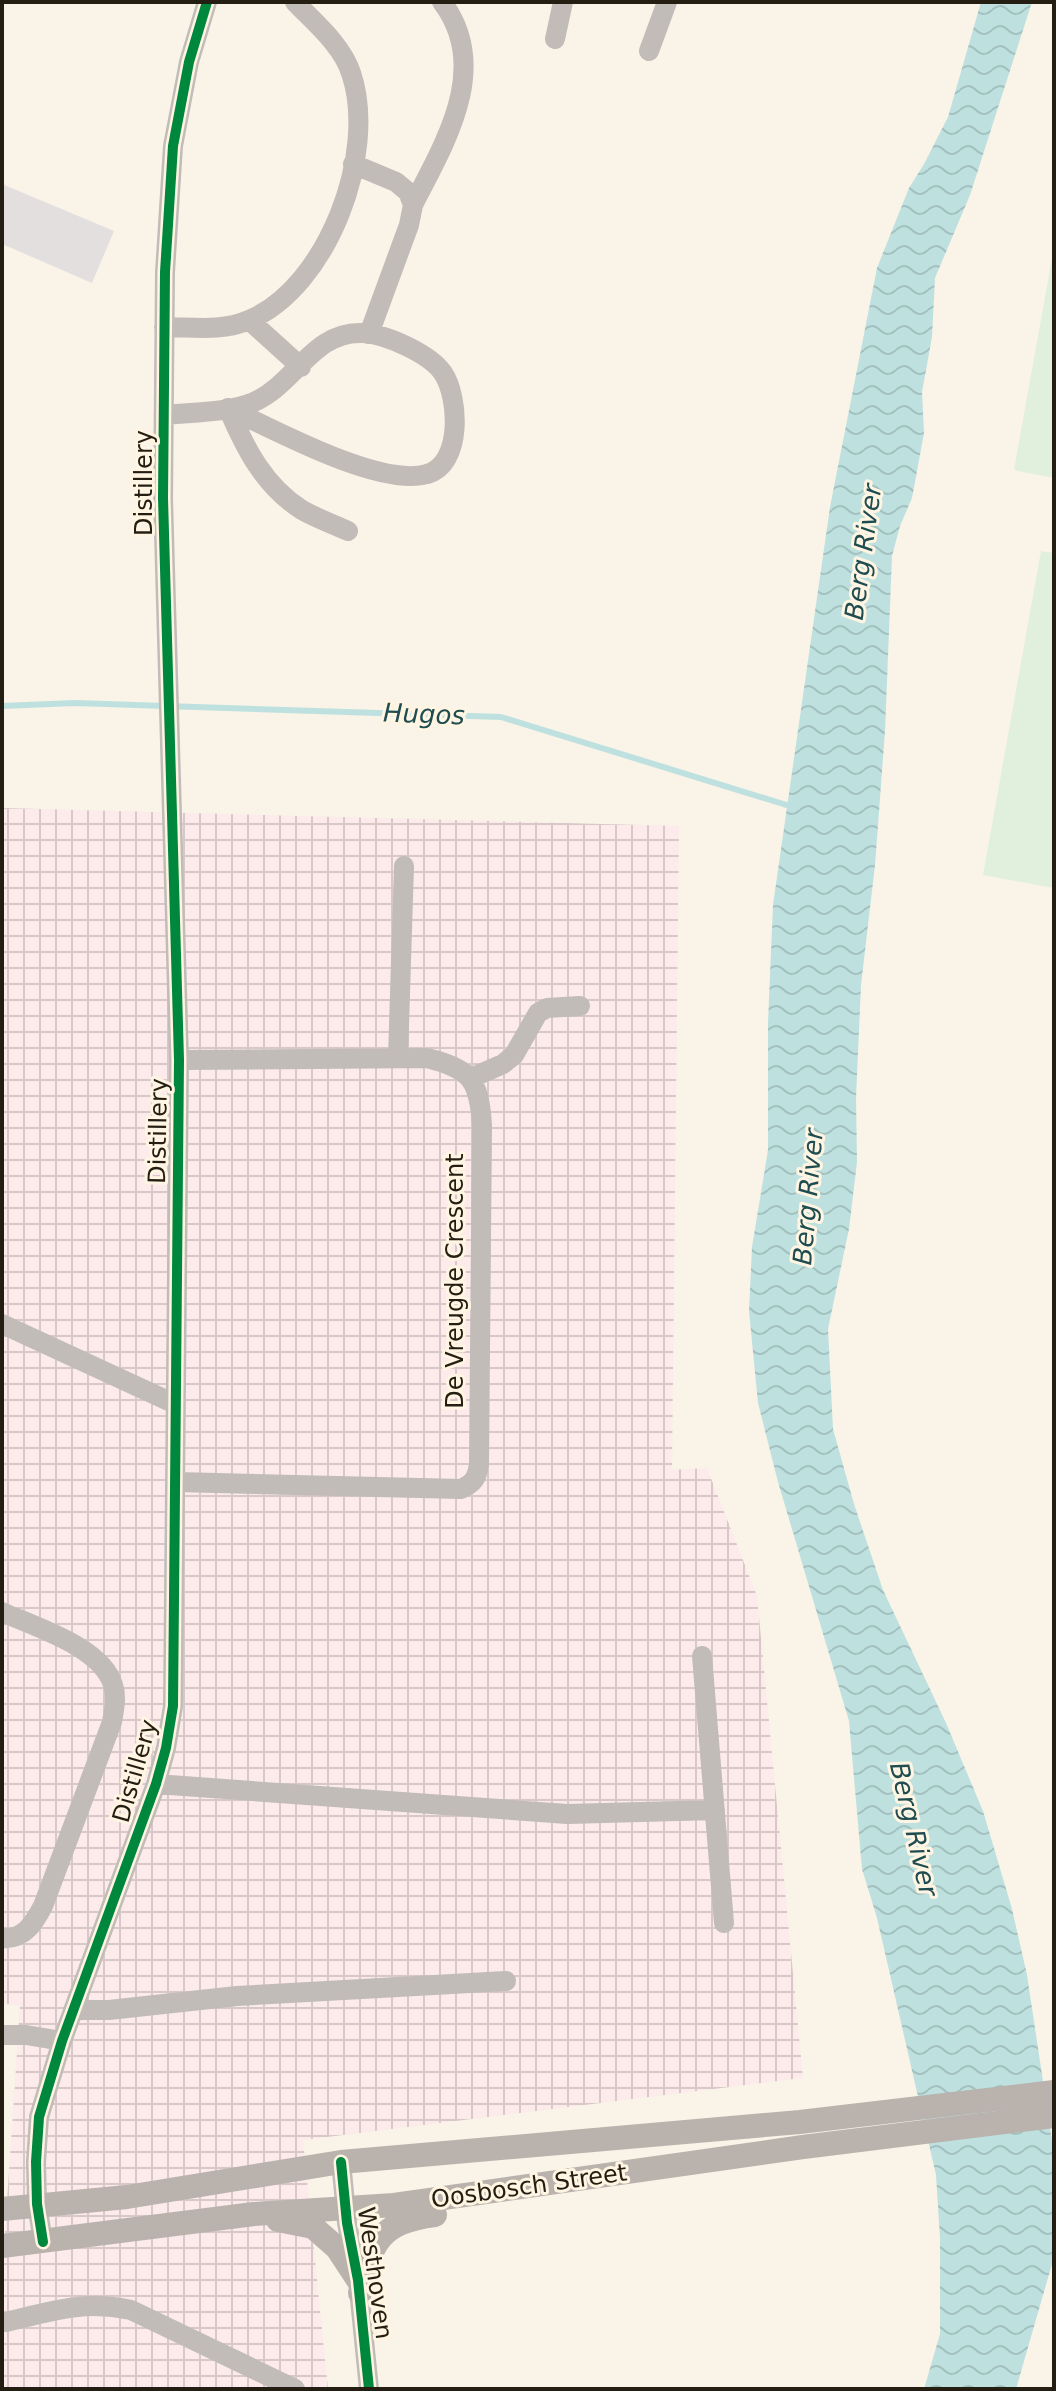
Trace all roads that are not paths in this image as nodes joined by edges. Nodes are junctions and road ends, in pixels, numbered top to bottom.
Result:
1 (207, 2) edge
2 (295, 2) edge
3 (442, 2) edge
4 (563, 2) edge
5 (667, 2) edge
6 (555, 39) dead end
7 (649, 51) dead end
8 (353, 164) junction
9 (413, 205) junction
10 (249, 320) junction
11 (164, 327) junction
12 (369, 334) junction
13 (301, 367) junction
14 (228, 408) junction
15 (164, 415) junction
16 (348, 531) dead end
17 (404, 866) dead end
18 (580, 1006) dead end
19 (398, 1058) junction
20 (179, 1060) junction
21 (471, 1078) junction
22 (2, 1324) edge
23 (175, 1404) junction
24 (176, 1482) junction
25 (2, 1612) edge
26 (702, 1656) dead end
27 (156, 1784) junction
28 (715, 1810) junction
29 (724, 1923) dead end
30 (2, 1938) edge
31 (506, 1981) dead end
32 (73, 2010) junction
33 (2, 2035) edge
34 (62, 2041) junction
35 (1054, 2092) edge
36 (1054, 2116) edge
37 (341, 2162) junction
38 (596, 2177) junction
39 (37, 2204) junction
40 (346, 2207) junction
41 (2, 2209) edge
42 (254, 2214) junction
43 (43, 2242) junction
44 (2, 2246) edge
45 (359, 2286) junction
46 (6, 2322) dead end
47 (295, 2389) edge
48 (369, 2389) edge

1 - 11 street, Distillery
2 - 8 street
3 - 9 street
4 - 6 street
5 - 7 street
8 - 9 street
8 - 10 street
9 - 12 street
10 - 11 street
10 - 13 street
11 - 15 street, Distillery
12 - 13 street
12 - 14 street
13 - 14 street
14 - 15 street
14 - 16 street
15 - 20 street, Distillery
17 - 19 street
18 - 21 street
19 - 20 street
19 - 21 street
20 - 23 street, Distillery
21 - 24 street, De Vreugde Crescent
22 - 23 street
23 - 24 street, Distillery
24 - 27 street, Distillery
25 - 30 street
26 - 28 street
27 - 28 street
27 - 32 street, Distillery
28 - 29 street
31 - 32 street
32 - 34 street, Distillery
33 - 34 street
34 - 39 street, Distillery
35 - 37 main road, Oosbosch Street
36 - 38 main road, Oosbosch Street
37 - 39 main road, Oosbosch Street
37 - 40 street, Westhoven
38 - 40 main road, Oosbosch Street
38 - 45 main road
39 - 41 main road, Oosbosch Street
39 - 43 street, Distillery
40 - 42 main road, Oosbosch Street
40 - 45 street, Westhoven
42 - 43 main road, Oosbosch Street
42 - 45 main road
43 - 44 main road, Oosbosch Street
45 - 48 street, Westhoven
46 - 47 street

